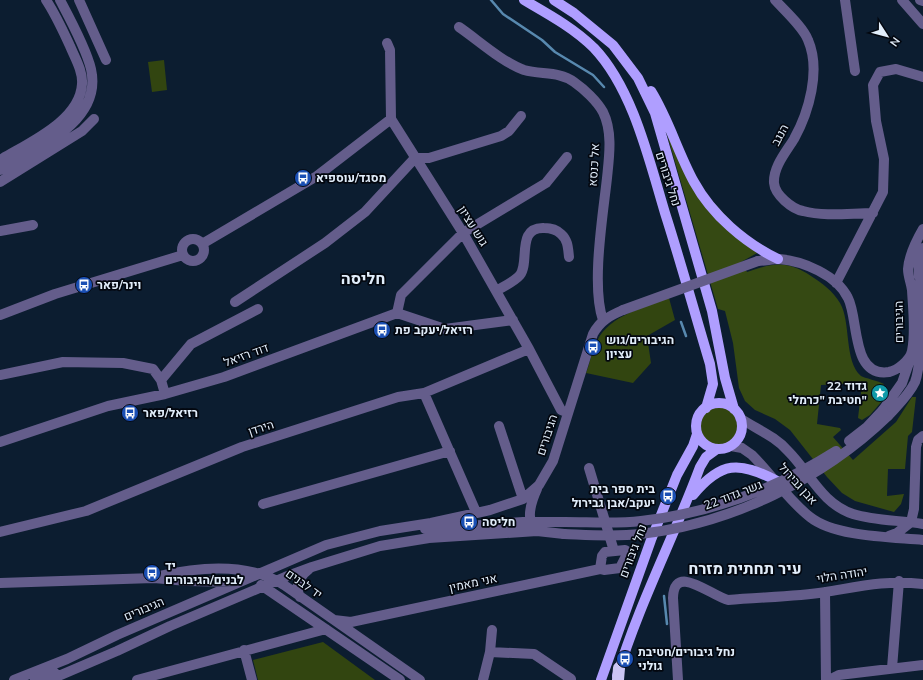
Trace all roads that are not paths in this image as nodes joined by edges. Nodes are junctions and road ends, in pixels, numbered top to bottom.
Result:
1 (46, 0) edge
2 (60, 0) edge
3 (79, 0) edge
4 (524, 0) edge
5 (554, 0) edge
6 (775, 0) edge
7 (845, 0) edge
8 (902, 0) edge
9 (920, 0) edge
10 (923, 1) edge
11 (923, 24) edge
12 (459, 27) dead end
13 (387, 43) dead end
14 (620, 52) junction
15 (106, 60) dead end
16 (855, 72) dead end
17 (923, 77) edge
18 (521, 116) dead end
19 (94, 119) dead end
20 (391, 119) junction
21 (567, 157) dead end
22 (415, 158) junction
23 (0, 160) edge
24 (0, 170) edge
25 (0, 182) edge
26 (873, 213) junction
27 (33, 226) dead end
28 (923, 229) edge
29 (0, 231) edge
30 (463, 233) junction
31 (202, 244) junction
32 (922, 251) edge
33 (184, 255) junction
34 (569, 257) dead end
35 (778, 259) junction
36 (910, 259) junction
37 (922, 273) edge
38 (836, 283) junction
39 (496, 291) junction
40 (235, 302) dead end
41 (258, 309) dead end
42 (397, 313) junction
43 (0, 315) edge
44 (513, 320) junction
45 (603, 320) junction
46 (529, 349) junction
47 (919, 351) edge
48 (918, 370) junction
49 (889, 372) junction
50 (0, 375) edge
51 (161, 380) junction
52 (902, 383) junction
53 (424, 393) junction
54 (165, 394) junction
55 (901, 401) junction
56 (706, 408) junction
57 (734, 409) junction
58 (568, 413) junction
59 (886, 413) junction
60 (740, 418) junction
61 (499, 426) dead end
62 (697, 434) junction
63 (921, 438) edge
64 (0, 442) edge
65 (731, 446) junction
66 (717, 449) junction
67 (450, 451) junction
68 (589, 468) dead end
69 (777, 481) junction
70 (539, 485) junction
71 (523, 499) junction
72 (687, 501) junction
73 (263, 504) dead end
74 (476, 512) junction
75 (530, 522) junction
76 (911, 522) junction
77 (923, 524) edge
78 (442, 528) junction
79 (537, 531) junction
80 (0, 532) edge
81 (564, 534) joint
82 (888, 536) junction
83 (923, 540) edge
84 (614, 551) junction
85 (332, 554) junction
86 (312, 567) junction
87 (600, 569) junction
88 (154, 578) junction
89 (261, 580) junction
90 (899, 581) junction
91 (0, 583) edge
92 (923, 584) edge
93 (825, 592) junction
94 (300, 597) junction
95 (331, 619) junction
96 (351, 622) junction
97 (326, 629) junction
98 (492, 630) dead end
99 (351, 633) junction
100 (244, 650) junction
101 (490, 652) junction
102 (923, 665) edge
103 (892, 668) junction
104 (176, 670) junction
105 (618, 676) edge
106 (570, 679) edge
107 (14, 680) edge
108 (28, 680) edge
109 (35, 680) edge
110 (49, 680) edge
111 (137, 680) edge
112 (177, 680) edge
113 (252, 680) edge
114 (400, 680) edge
115 (420, 680) edge
116 (483, 680) edge
117 (601, 680) edge
118 (678, 680) edge
119 (826, 680) edge
120 (829, 680) edge

1 - 23 street
2 - 24 street
3 - 15 street
4 - 56 main road, נחל גיבורים
5 - 14 main road, נחל גיבורים
6 - 26 street, הנגב
7 - 16 street
8 - 11 street
9 - 10 street
12 - 45 street, אל כנסא
13 - 20 street
14 - 35 main road
14 - 57 main road, נחל גיבורים
17 - 26 street
18 - 22 street
19 - 25 street
20 - 22 street, גוש עציון
20 - 31 street
21 - 30 street
22 - 30 street, גוש עציון
22 - 40 street
26 - 38 street
27 - 29 street
28 - 36 street
30 - 39 street, גוש עציון
30 - 42 street
31 - 33 street
31 - 33 street
32 - 36 street
32 - 37 street, הגיבורים
33 - 43 street
34 - 39 street
35 - 38 street
35 - 45 street, bridge
36 - 47 street, הגיבורים
37 - 47 street, הגיבורים
38 - 49 street
39 - 44 street, גוש עציון
41 - 51 street
42 - 44 street
42 - 54 street, דוד רזיאל
44 - 46 street, גוש עציון
45 - 58 street, הגיבורים
46 - 53 street, הירדן
46 - 58 street, גוש עציון
47 - 48 street, הגיבורים
47 - 49 street, הגיבורים
47 - 52 street
48 - 52 street
48 - 55 street, הגיבורים
49 - 52 street
50 - 51 street
51 - 54 street
52 - 55 street
52 - 59 street
53 - 67 street
53 - 80 street, הירדן
54 - 64 street, דוד רזיאל
55 - 59 street, הגיבורים
56 - 57 main road
56 - 62 main road
57 - 60 main road
58 - 70 street, הגיבורים
59 - 75 street, bridge
59 - 81 street, גשר גדוד 22, bridge
60 - 65 main road
60 - 76 street, אבן גבירול
61 - 71 street
62 - 66 main road
62 - 117 main road, נחל גיבורים
63 - 76 street
65 - 66 main road
65 - 69 street, אבן גבירול
66 - 72 main road
67 - 73 street
67 - 74 street
68 - 84 street
69 - 72 main road
69 - 82 street, אבן גבירול
70 - 71 street, הגיבורים
70 - 75 street
71 - 74 street, הגיבורים
72 - 105 main road
74 - 89 street, הגיבורים
75 - 78 street
75 - 79 street
76 - 77 street, אבן גבירול
76 - 82 street
78 - 85 street
78 - 89 street
79 - 81 street, הגיבורים
79 - 86 street, הגיבורים
82 - 83 street, אבן גבירול
84 - 87 street
84 - 87 street, אני מאמין
85 - 86 street
85 - 89 street
86 - 89 street, הגיבורים
86 - 94 street
87 - 96 street, אני מאמין
88 - 89 street, יד לבנים
88 - 89 street, יד לבנים
88 - 91 street, יד לבנים
89 - 94 street, יד לבנים
89 - 97 street, יד לבנים
89 - 107 street, הגיבורים
89 - 108 street
89 - 109 street
89 - 110 street, הגיבורים
90 - 92 street, יהודה הלוי
90 - 93 street, יהודה הלוי
90 - 103 street
93 - 118 street, יהודה הלוי
93 - 119 street
94 - 95 street, יד לבנים
95 - 96 street, אני מאמין
95 - 99 street, יד לבנים
96 - 99 street
97 - 100 street
97 - 114 street, יד לבנים
98 - 101 street
99 - 115 street, יד לבנים
100 - 104 street
100 - 113 street
101 - 106 street
101 - 116 street
102 - 103 street
103 - 120 street
104 - 111 street
104 - 112 street

